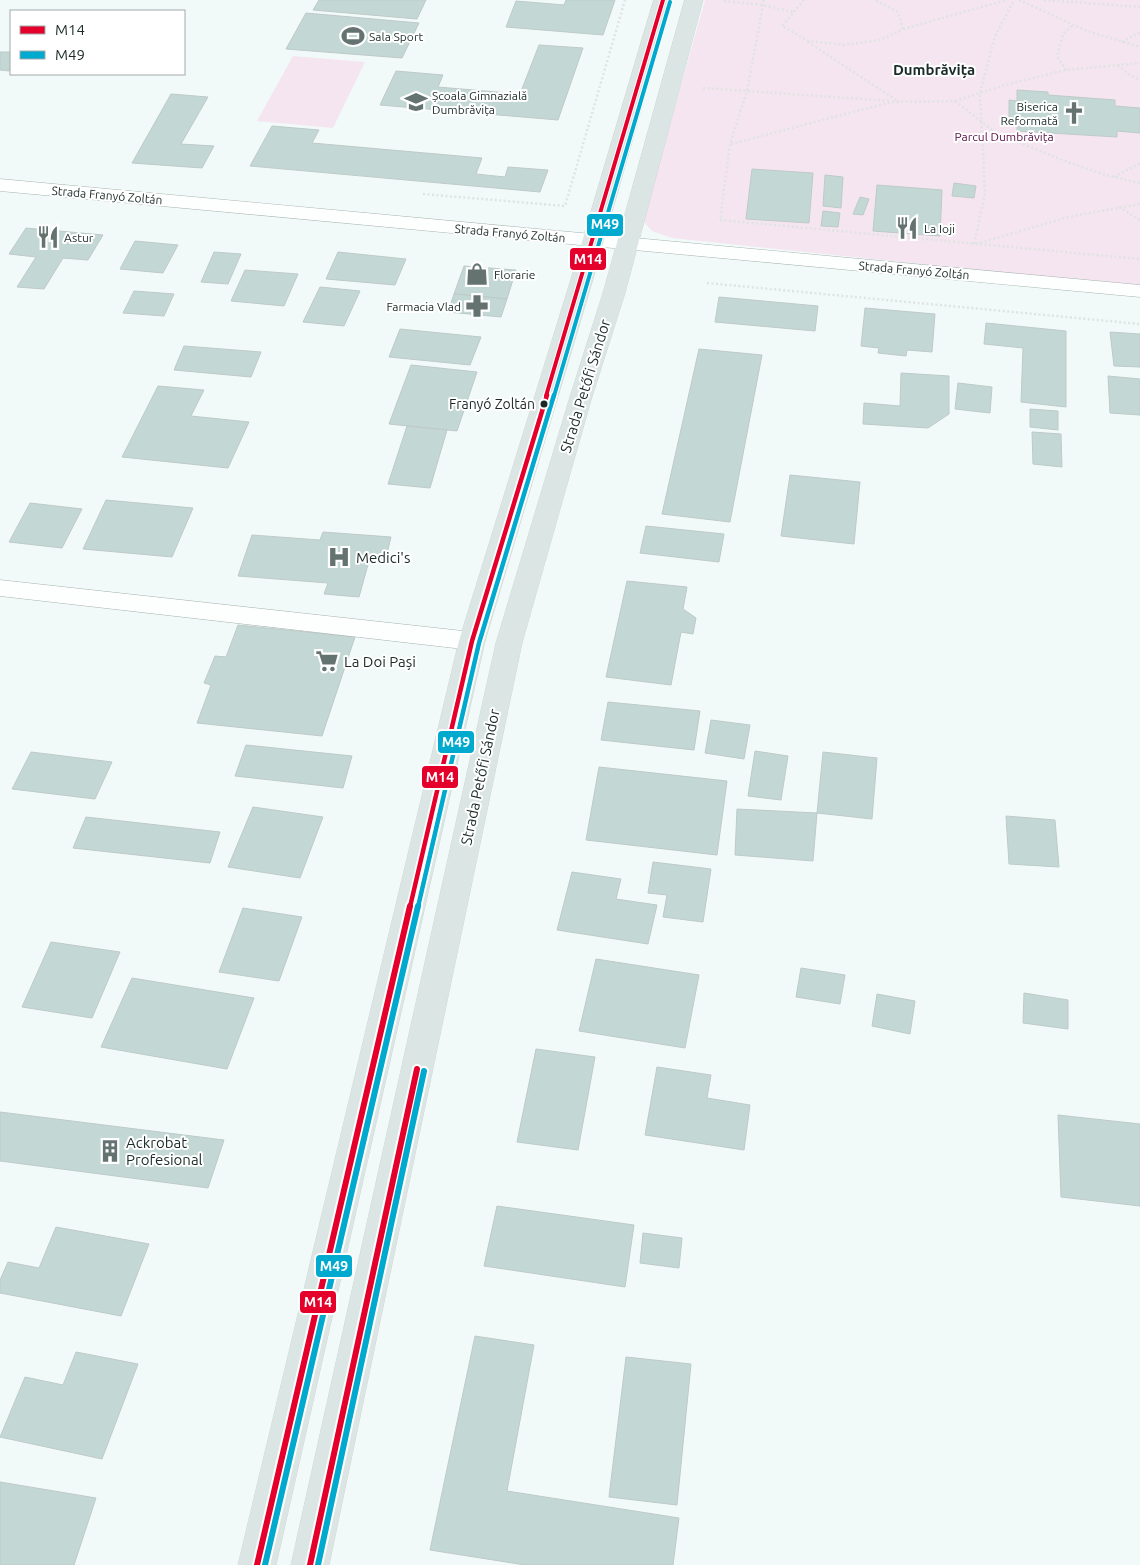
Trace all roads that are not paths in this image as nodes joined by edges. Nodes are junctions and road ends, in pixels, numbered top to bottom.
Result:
1 (663, 0) edge
2 (694, 0) edge
3 (0, 185) edge
4 (592, 240) junction
5 (628, 243) junction
6 (1140, 291) edge
7 (0, 588) edge
8 (472, 641) junction
9 (256, 1565) edge
10 (310, 1565) edge

1 - 4 main road
2 - 5 main road, Strada Petőfi Sándor
3 - 4 street, Strada Franyó Zoltán
4 - 5 street, Strada Franyó Zoltán
4 - 8 main road
5 - 6 street, Strada Franyó Zoltán
5 - 10 main road, Strada Petőfi Sándor
7 - 8 street
8 - 9 main road

